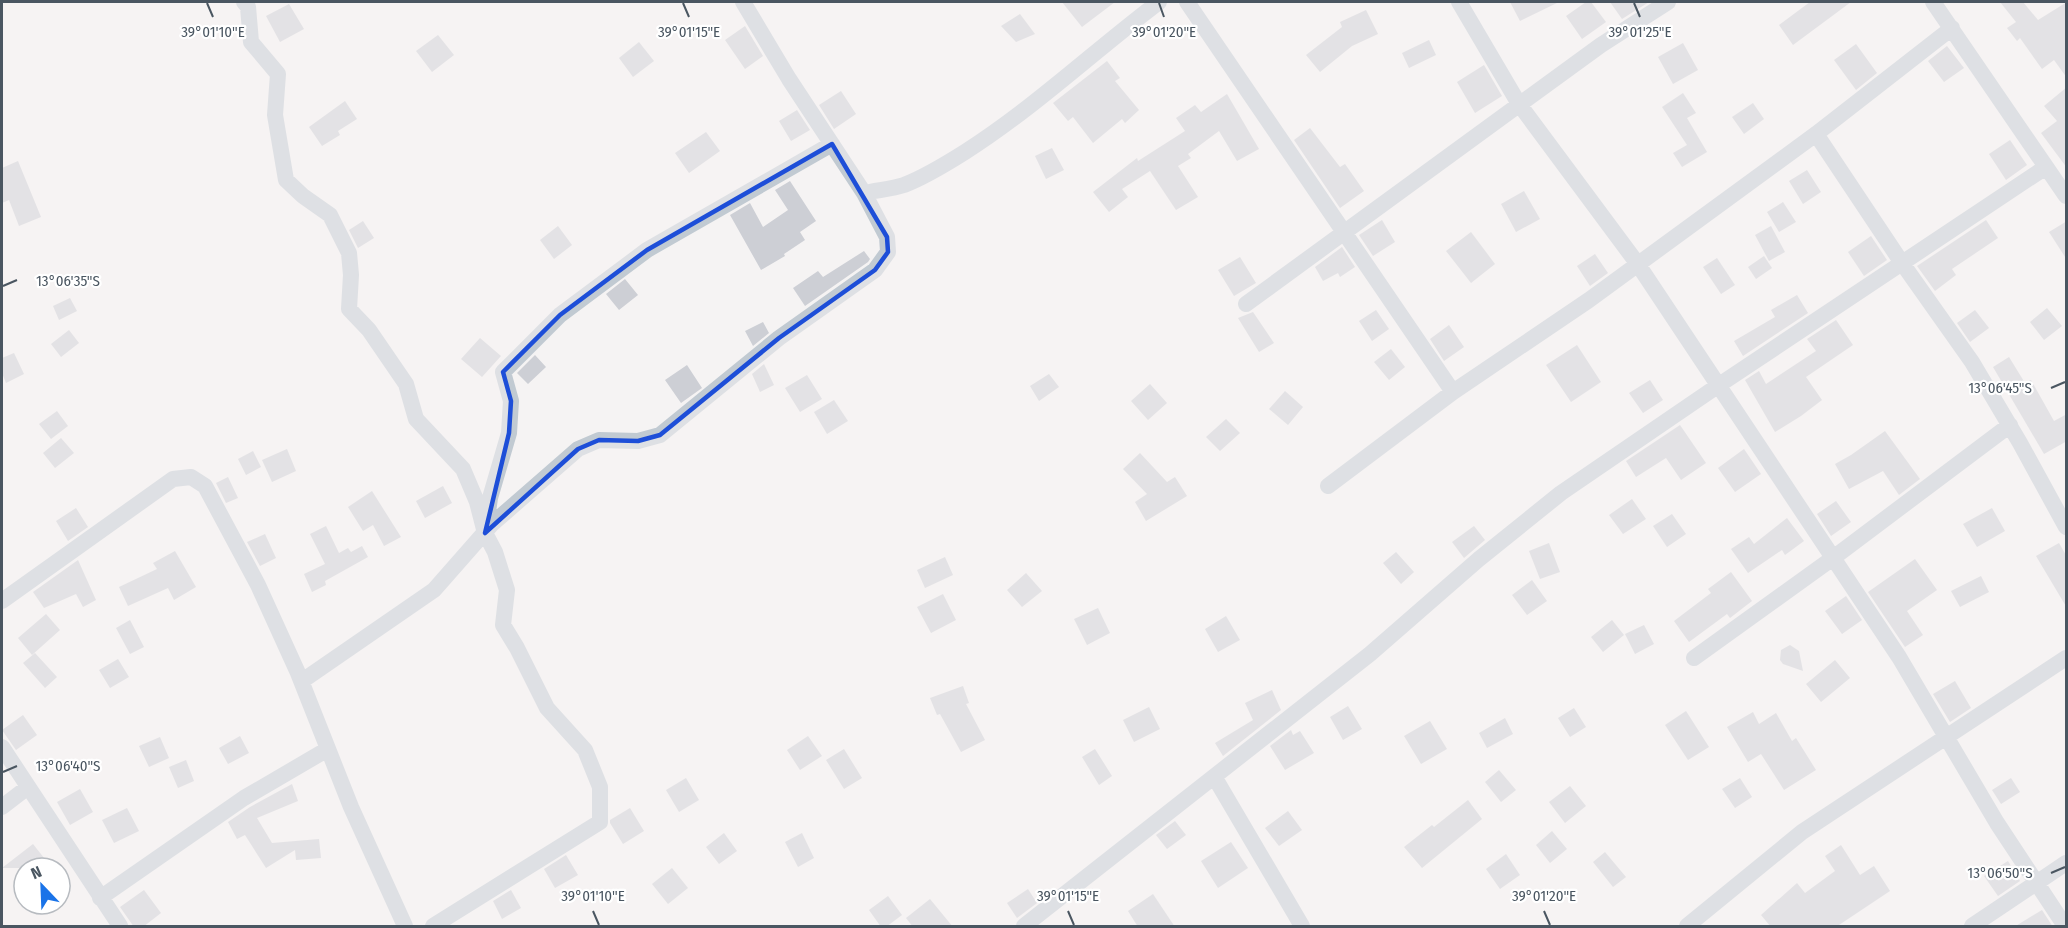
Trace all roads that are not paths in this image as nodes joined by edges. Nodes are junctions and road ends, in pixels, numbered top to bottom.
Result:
1 (244, 2) edge
2 (743, 2) edge
3 (1160, 2) edge
4 (1187, 2) edge
5 (1460, 2) edge
6 (1668, 2) edge
7 (1933, 2) edge
8 (1952, 28) junction
9 (1519, 104) junction
10 (1816, 134) junction
11 (832, 144) junction
12 (2046, 167) junction
13 (2065, 191) edge
14 (864, 193) junction
15 (1342, 232) junction
16 (1637, 263) junction
17 (1902, 263) junction
18 (1246, 304) dead end
19 (1719, 385) junction
20 (1453, 392) junction
21 (2010, 425) junction
22 (1328, 486) dead end
23 (2067, 527) edge
24 (485, 533) junction
25 (1833, 558) junction
26 (2, 601) edge
27 (1694, 657) dead end
28 (2067, 658) edge
29 (302, 681) junction
30 (1947, 738) junction
31 (2, 747) edge
32 (328, 750) junction
33 (1215, 778) junction
34 (28, 787) junction
35 (2, 807) edge
36 (2067, 863) edge
37 (2037, 883) junction
38 (100, 898) junction
39 (120, 927) edge
40 (405, 927) edge
41 (433, 927) edge
42 (1024, 927) edge
43 (1302, 927) edge
44 (1687, 927) edge
45 (1972, 927) edge
46 (2065, 927) edge

1 - 24 street
2 - 11 street
3 - 14 street
4 - 15 street
5 - 9 street
6 - 9 street
7 - 8 street
8 - 10 street
8 - 12 street
9 - 15 street
9 - 16 street
10 - 16 street
10 - 17 street
11 - 14 street
11 - 24 street
12 - 13 street
12 - 17 street
14 - 24 street
15 - 18 street
15 - 20 street
16 - 19 street
16 - 20 street
17 - 19 street
17 - 21 street
19 - 25 street
19 - 33 street
20 - 22 street
21 - 23 street
21 - 25 street
24 - 29 street
24 - 41 street
25 - 27 street
25 - 30 street
26 - 29 street
28 - 30 street
29 - 32 street
30 - 37 street
30 - 44 street
31 - 34 street
32 - 38 street
32 - 40 street
33 - 42 street
33 - 43 street
34 - 35 street
34 - 38 street
36 - 37 street
37 - 45 street
37 - 46 street
38 - 39 street

